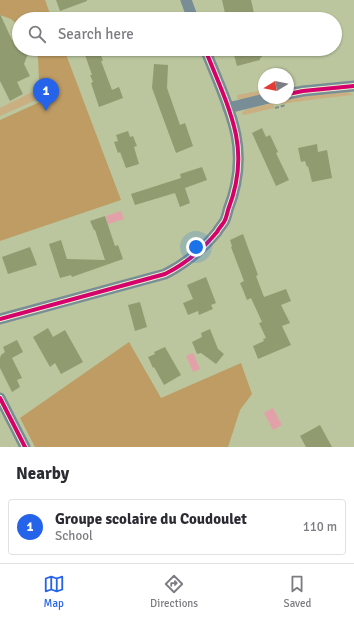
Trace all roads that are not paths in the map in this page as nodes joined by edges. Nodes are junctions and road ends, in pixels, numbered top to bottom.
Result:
1 (186, 0) edge
2 (190, 12) edge
3 (208, 56) edge
4 (354, 86) edge
5 (294, 92) edge
6 (258, 101) edge
7 (228, 108) junction
8 (0, 319) edge
9 (0, 398) edge
10 (25, 447) edge

1 - 2 street
3 - 7 street
4 - 5 street
6 - 7 street
7 - 8 street
9 - 10 street

